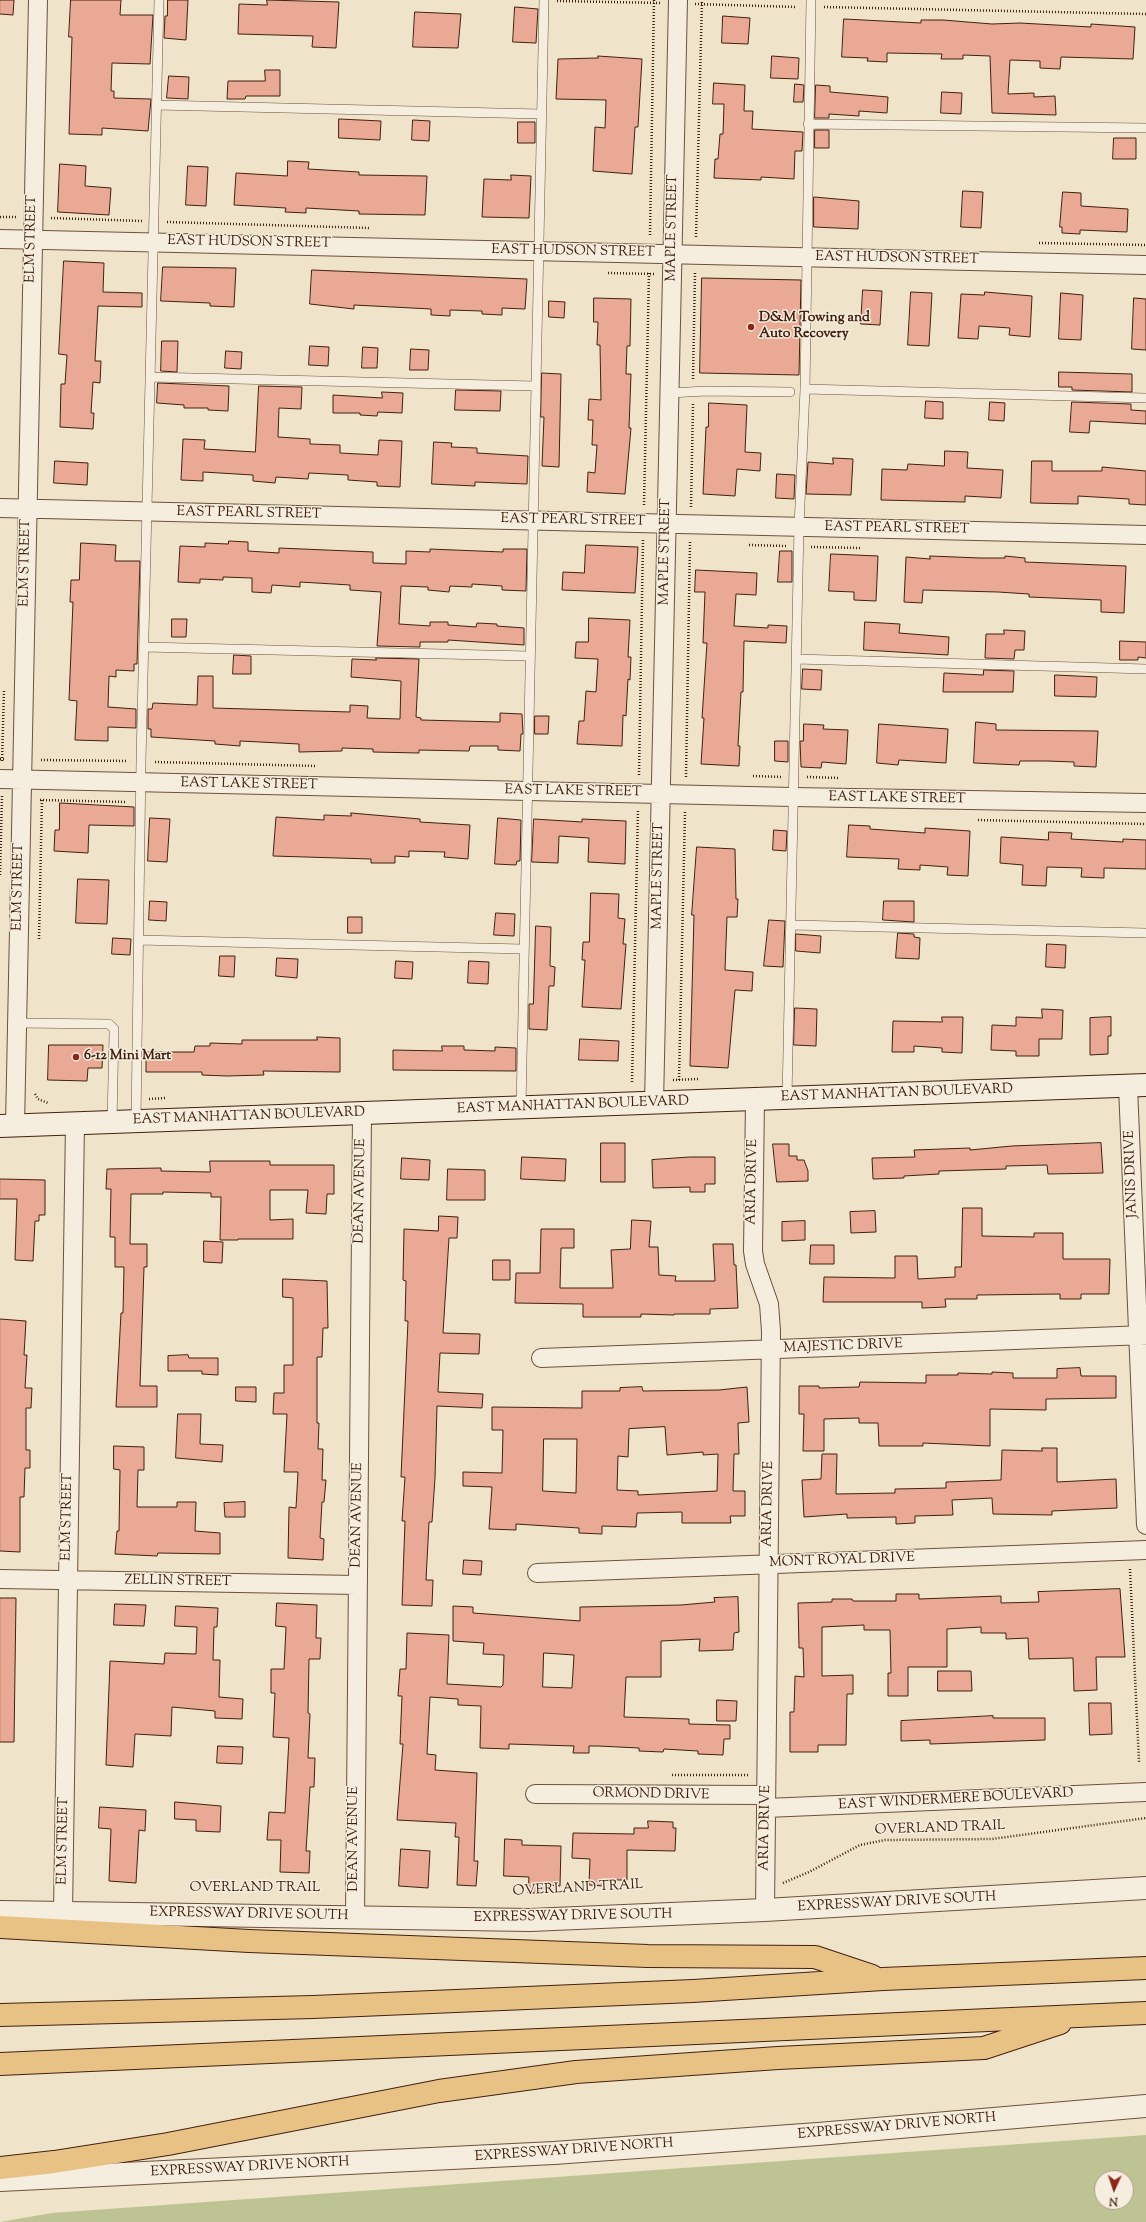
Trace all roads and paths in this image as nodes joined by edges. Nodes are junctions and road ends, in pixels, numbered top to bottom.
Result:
1 (38, 0) edge
2 (159, 0) edge
3 (544, 0) edge
4 (678, 2) edge
5 (811, 4) edge
6 (1146, 14) edge
7 (156, 105) junction
8 (541, 114) junction
9 (808, 124) junction
10 (1146, 128) edge
11 (0, 217) edge
12 (32, 217) junction
13 (154, 222) junction
14 (373, 228) dead end
15 (642, 235) dead end
16 (673, 235) junction
17 (704, 236) dead end
18 (0, 238) edge
19 (32, 239) junction
20 (153, 241) junction
21 (1035, 243) dead end
22 (1146, 245) edge
23 (538, 251) junction
24 (673, 254) junction
25 (806, 257) junction
26 (1146, 265) edge
27 (150, 377) junction
28 (535, 386) junction
29 (805, 389) junction
30 (790, 392) dead end
31 (670, 393) junction
32 (1146, 398) edge
33 (0, 508) edge
34 (27, 508) junction
35 (148, 512) junction
36 (532, 520) junction
37 (667, 524) junction
38 (799, 527) junction
39 (1146, 535) edge
40 (144, 647) junction
41 (529, 656) junction
42 (796, 659) junction
43 (1146, 668) edge
44 (2, 759) dead end
45 (42, 760) dead end
46 (1, 779) edge
47 (22, 779) junction
48 (42, 780) junction
49 (141, 782) junction
50 (526, 791) junction
51 (661, 794) junction
52 (793, 797) junction
53 (1146, 803) edge
54 (0, 875) edge
55 (791, 925) junction
56 (1146, 933) edge
57 (138, 940) junction
58 (39, 943) dead end
59 (523, 949) junction
60 (17, 1023) junction
61 (702, 1079) dead end
62 (655, 1080) junction
63 (624, 1082) dead end
64 (1137, 1086) edge
65 (35, 1088) dead end
66 (168, 1098) dead end
67 (787, 1098) junction
68 (136, 1099) junction
69 (755, 1100) junction
70 (54, 1102) dead end
71 (654, 1103) junction
72 (521, 1108) junction
73 (362, 1114) junction
74 (136, 1121) junction
75 (112, 1122) junction
76 (75, 1123) junction
77 (8, 1125) edge
78 (1142, 1335) edge
79 (771, 1350) junction
80 (541, 1358) dead end
81 (1146, 1525) edge
82 (1146, 1550) edge
83 (769, 1564) junction
84 (1130, 1569) dead end
85 (537, 1573) dead end
86 (0, 1579) edge
87 (66, 1580) junction
88 (357, 1585) junction
89 (1139, 1762) dead end
90 (1146, 1792) edge
91 (535, 1794) dead end
92 (766, 1802) junction
93 (1146, 1818) edge
94 (765, 1887) junction
95 (1146, 1888) edge
96 (765, 1910) junction
97 (0, 1912) edge
98 (63, 1912) junction
99 (355, 1917) junction
100 (0, 1927) edge
101 (1146, 1968) edge
102 (882, 1979) junction
103 (1146, 2013) edge
104 (0, 2015) edge
105 (1084, 2016) junction
106 (0, 2064) edge
107 (1146, 2106) edge
108 (0, 2168) edge
109 (0, 2180) edge

1 - 12 street, ELM STREET
2 - 7 lane
3 - 4 path
3 - 8 lane
4 - 5 path
4 - 16 street, MAPLE STREET
5 - 6 path
5 - 9 lane
7 - 8 lane
7 - 13 lane
8 - 23 lane
9 - 10 lane
9 - 25 lane
11 - 12 path
12 - 13 path
12 - 19 street, ELM STREET
13 - 14 path
13 - 20 lane
15 - 16 path
16 - 17 path
16 - 24 street, MAPLE STREET
18 - 19 street, EAST HUDSON STREET
19 - 20 street, EAST HUDSON STREET
19 - 34 street, ELM STREET
20 - 23 street, EAST HUDSON STREET
20 - 27 lane
21 - 22 path
23 - 24 street, EAST HUDSON STREET
23 - 28 lane
24 - 25 street, EAST HUDSON STREET
24 - 31 street, MAPLE STREET
25 - 26 street, EAST HUDSON STREET
25 - 29 lane
27 - 28 lane
27 - 35 lane
28 - 36 lane
29 - 32 lane
29 - 38 lane
30 - 31 lane
31 - 37 street, MAPLE STREET
33 - 34 street, EAST PEARL STREET
34 - 35 street, EAST PEARL STREET
34 - 47 street, ELM STREET
35 - 36 street, EAST PEARL STREET
35 - 40 lane
36 - 37 street, EAST PEARL STREET
36 - 41 lane
37 - 38 street, EAST PEARL STREET
37 - 51 street, MAPLE STREET
38 - 39 street, EAST PEARL STREET
38 - 42 lane
40 - 41 lane
40 - 49 lane
41 - 50 lane
42 - 43 lane
42 - 52 lane
44 - 46 path
45 - 48 path
46 - 47 street, EAST LAKE STREET
46 - 54 path
47 - 48 street, EAST LAKE STREET
47 - 60 street, ELM STREET
48 - 49 street, EAST LAKE STREET
48 - 58 path
49 - 50 street, EAST LAKE STREET
49 - 57 lane
50 - 51 street, EAST LAKE STREET
50 - 59 lane
51 - 52 street, EAST LAKE STREET
51 - 62 street, MAPLE STREET
52 - 53 street, EAST LAKE STREET
52 - 55 lane
55 - 56 lane
55 - 67 lane
57 - 59 lane
57 - 68 lane
59 - 72 lane
60 - 75 lane
60 - 77 street, ELM STREET
61 - 62 path
62 - 63 path
62 - 71 street, MAPLE STREET
64 - 67 street, EAST MANHATTAN BOULEVARD
64 - 78 street, JANIS DRIVE
65 - 70 path
66 - 68 path
67 - 69 street, EAST MANHATTAN BOULEVARD
68 - 74 lane
69 - 71 street, EAST MANHATTAN BOULEVARD
69 - 79 street, ARIA DRIVE
71 - 72 street, EAST MANHATTAN BOULEVARD
72 - 73 street, EAST MANHATTAN BOULEVARD
73 - 74 street, EAST MANHATTAN BOULEVARD
73 - 88 street, DEAN AVENUE
74 - 75 street, EAST MANHATTAN BOULEVARD
75 - 76 street, EAST MANHATTAN BOULEVARD
76 - 77 street, EAST MANHATTAN BOULEVARD
76 - 87 street, ELM STREET
78 - 79 street, MAJESTIC DRIVE
78 - 81 street, JANIS DRIVE
79 - 80 street, MAJESTIC DRIVE
79 - 83 street, ARIA DRIVE
82 - 83 street, MONT ROYAL DRIVE
83 - 85 street, MONT ROYAL DRIVE
83 - 92 street, ARIA DRIVE
84 - 89 path
86 - 87 street, ZELLIN STREET
87 - 88 street, ZELLIN STREET
87 - 98 street, ELM STREET
88 - 99 street, DEAN AVENUE
90 - 92 street, EAST WINDERMERE BOULEVARD
91 - 92 street, ORMOND DRIVE
92 - 94 street, ARIA DRIVE
93 - 94 path, OVERLAND TRAIL
94 - 96 street, ARIA DRIVE
95 - 96 street, EXPRESSWAY DRIVE SOUTH
96 - 99 street, EXPRESSWAY DRIVE SOUTH
97 - 98 street, EXPRESSWAY DRIVE SOUTH
98 - 99 street, EXPRESSWAY DRIVE SOUTH
100 - 102 highway
101 - 102 highway
102 - 104 highway
103 - 105 highway
105 - 106 highway
105 - 108 highway
107 - 109 street, EXPRESSWAY DRIVE NORTH

